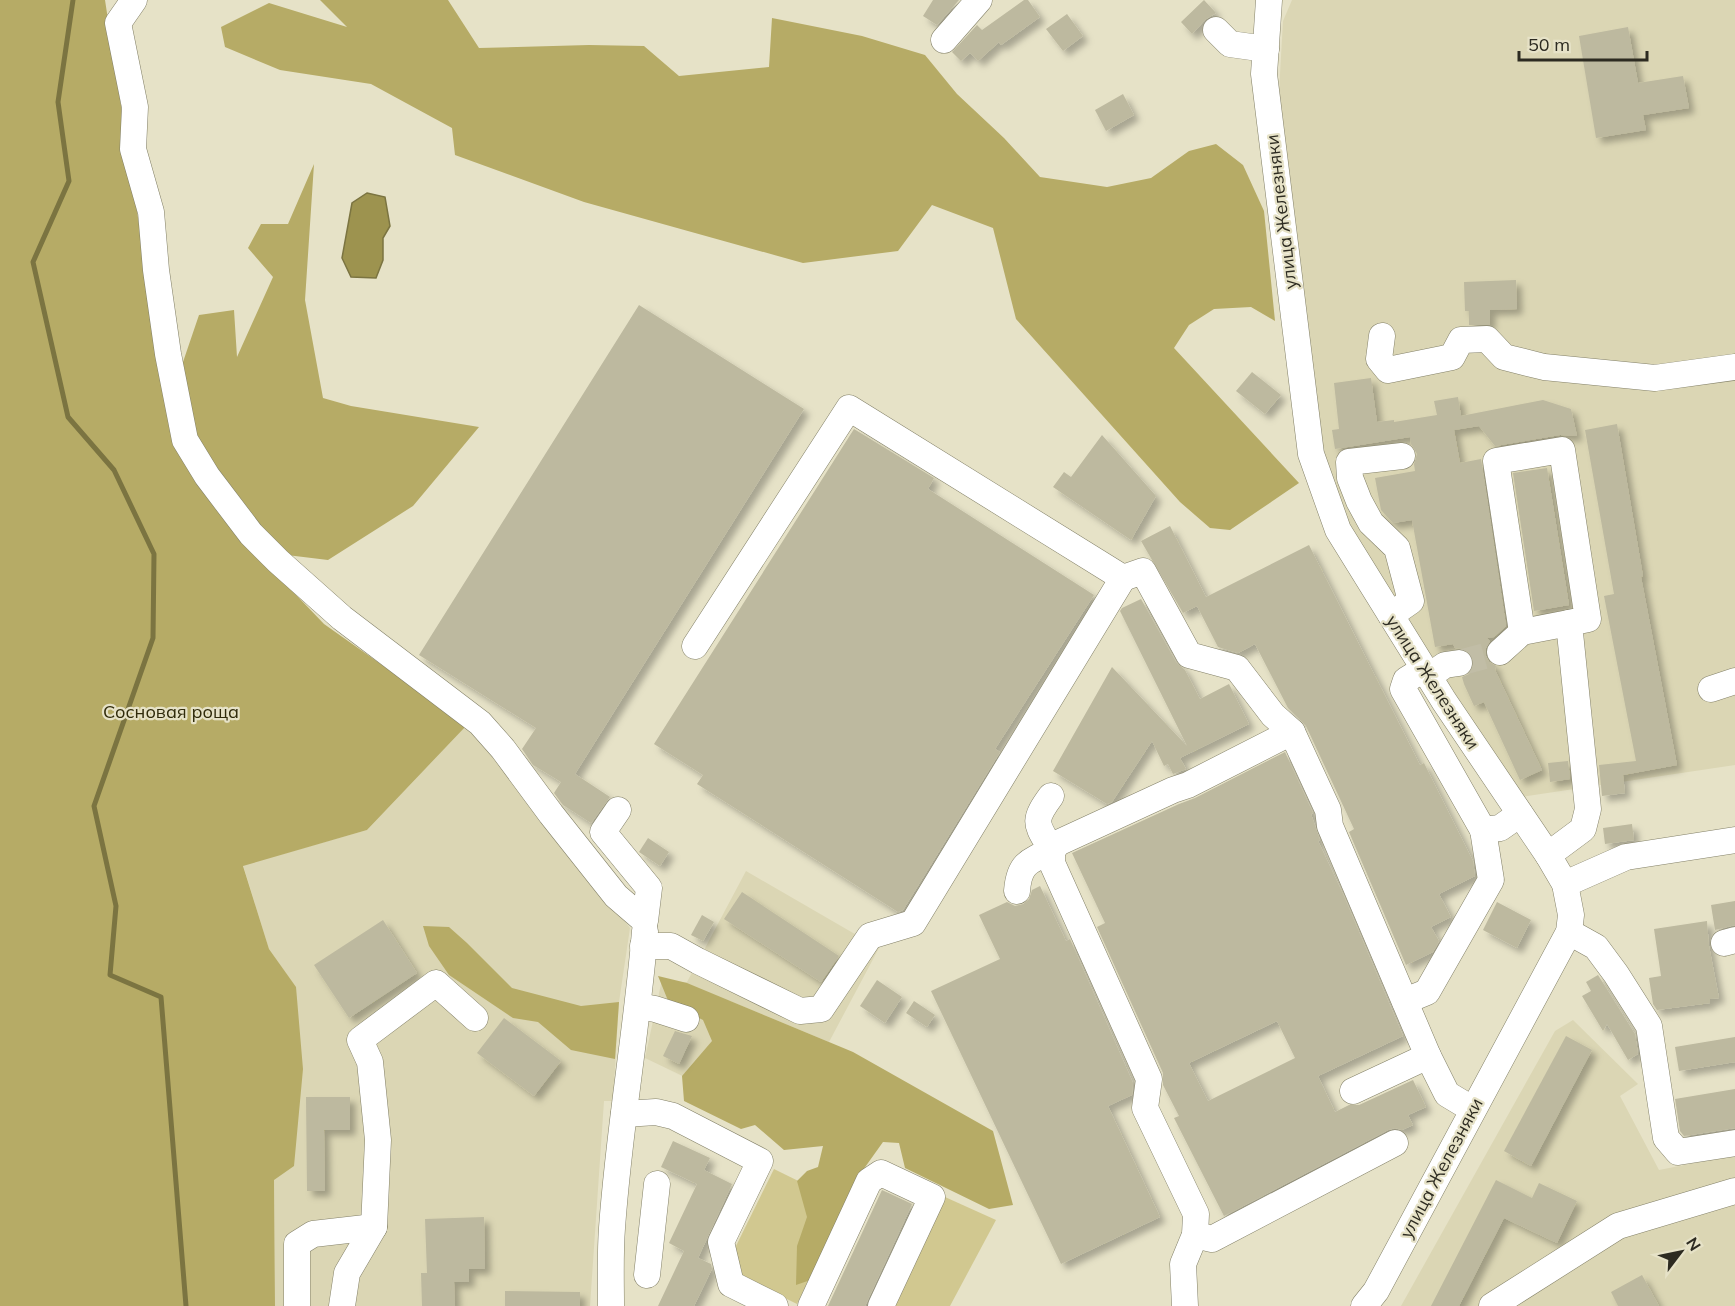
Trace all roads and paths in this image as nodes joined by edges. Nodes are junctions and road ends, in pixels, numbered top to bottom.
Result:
1 (134, 0) edge
2 (979, 0) edge
3 (1269, 0) edge
4 (1216, 30) dead end
5 (944, 40) dead end
6 (1266, 49) junction
7 (1382, 336) dead end
8 (1735, 367) edge
9 (1402, 456) dead end
10 (1123, 578) junction
11 (1390, 615) junction
12 (1569, 623) junction
13 (1522, 632) junction
14 (695, 646) dead end
15 (1500, 652) tunnel mouth
16 (1459, 663) tunnel mouth
17 (1426, 673) junction
18 (1735, 681) edge
19 (1711, 689) dead end
20 (1292, 732) junction
21 (1051, 796) dead end
22 (618, 810) dead end
23 (1520, 814) junction
24 (1483, 830) junction
25 (1735, 840) edge
26 (1052, 851) junction
27 (1548, 855) junction
28 (1565, 884) junction
29 (1017, 891) dead end
30 (1569, 932) junction
31 (644, 934) junction
32 (1405, 1001) junction
33 (638, 1006) junction
34 (475, 1018) dead end
35 (686, 1019) dead end
36 (1428, 1056) junction
37 (1353, 1091) dead end
38 (1472, 1109) junction
39 (624, 1114) junction
40 (1395, 1143) dead end
41 (1735, 1143) edge
42 (657, 1184) dead end
43 (1735, 1191) edge
44 (374, 1227) junction
45 (612, 1229) junction
46 (651, 1232) junction
47 (1195, 1235) junction
48 (647, 1275) dead end
49 (297, 1306) edge
50 (342, 1306) edge
51 (611, 1306) edge
52 (775, 1306) edge
53 (810, 1306) edge
54 (881, 1306) edge
55 (1185, 1306) edge
56 (1364, 1306) edge
57 (1492, 1306) edge

1 - 31 street
2 - 5 street
3 - 6 street, улица Железняки
4 - 6 street
6 - 11 street, улица Железняки
7 - 8 street
9 - 11 street
10 - 14 street
10 - 20 street
10 - 31 street
11 - 17 street, улица Железняки
12 - 13 street
12 - 13 street
12 - 27 street
13 - 15 street
16 - 17 street
17 - 23 street, улица Железняки
17 - 24 street
18 - 19 street
20 - 26 street
20 - 32 street
21 - 26 street
22 - 31 street
23 - 24 street
23 - 27 street, улица Железняки
24 - 32 street
25 - 28 street
26 - 29 street
26 - 47 street
27 - 28 street, улица Железняки
28 - 30 street, улица Железняки
30 - 38 street, улица Железняки
30 - 41 street
31 - 33 street
32 - 36 street
33 - 35 street
33 - 39 street
34 - 44 street
36 - 37 street
36 - 38 street
38 - 56 street, улица Железняки
39 - 45 street
39 - 52 street
40 - 47 street
42 - 46 street
43 - 57 street
44 - 49 street
44 - 50 street
45 - 46 street
45 - 51 street
46 - 48 street
47 - 55 street
53 - 54 street

